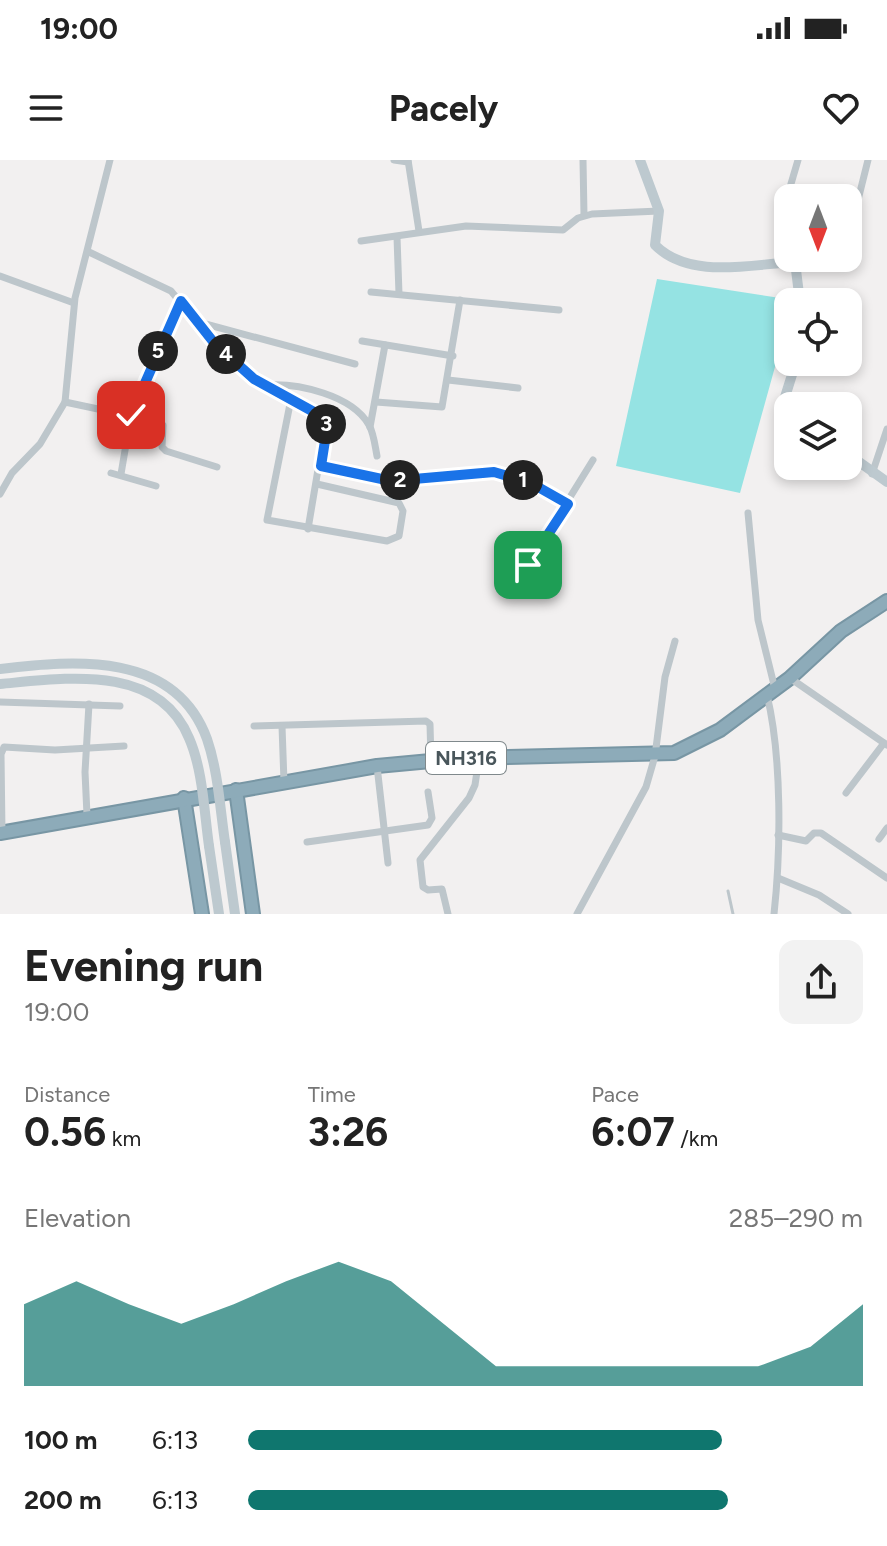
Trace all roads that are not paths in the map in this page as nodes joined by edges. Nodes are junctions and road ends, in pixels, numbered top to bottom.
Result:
1 (110, 160) edge
2 (394, 160) edge
3 (583, 160) edge
4 (640, 160) edge
5 (798, 160) edge
6 (868, 160) edge
7 (408, 161) edge
8 (791, 184) edge
9 (862, 184) edge
10 (659, 211) junction
11 (584, 215) junction
12 (419, 231) junction
13 (397, 237) junction
14 (361, 241) dead end
15 (89, 252) junction
16 (774, 262) edge
17 (0, 276) edge
18 (371, 292) dead end
19 (399, 294) junction
20 (460, 300) junction
21 (181, 301) junction
22 (74, 303) junction
23 (559, 310) dead end
24 (198, 322) junction
25 (362, 341) dead end
26 (385, 345) junction
27 (453, 356) junction
28 (355, 364) dead end
29 (448, 380) junction
30 (266, 385) junction
31 (518, 388) dead end
32 (291, 399) junction
33 (65, 402) junction
34 (376, 402) junction
35 (131, 415) junction
36 (370, 427) junction
37 (887, 429) edge
38 (377, 456) dead end
39 (593, 460) dead end
40 (321, 466) junction
41 (862, 466) edge
42 (217, 467) dead end
43 (111, 473) dead end
44 (121, 474) junction
45 (872, 474) junction
46 (887, 482) edge
47 (317, 484) junction
48 (156, 486) dead end
49 (0, 494) edge
50 (568, 504) junction
51 (748, 513) dead end
52 (308, 529) junction
53 (528, 565) dead end
54 (887, 601) edge
55 (675, 641) dead end
56 (0, 669) edge
57 (790, 678) junction
58 (0, 684) edge
59 (771, 692) junction
60 (0, 702) edge
61 (89, 704) junction
62 (120, 706) dead end
63 (254, 726) dead end
64 (282, 726) junction
65 (886, 744) edge
66 (124, 746) dead end
67 (86, 748) junction
68 (655, 756) junction
69 (479, 758) junction
70 (431, 761) junction
71 (377, 766) junction
72 (284, 782) junction
73 (236, 790) junction
74 (428, 792) dead end
75 (846, 793) dead end
76 (184, 798) junction
77 (87, 815) junction
78 (887, 828) edge
79 (1, 832) edge
80 (384, 832) junction
81 (778, 835) junction
82 (879, 839) dead end
83 (307, 842) dead end
84 (388, 863) dead end
85 (778, 878) junction
86 (887, 878) edge
87 (728, 891) dead end
88 (202, 914) edge
89 (219, 914) edge
90 (235, 914) edge
91 (253, 914) edge
92 (448, 914) edge
93 (577, 914) edge
94 (733, 914) edge
95 (774, 914) edge
96 (848, 914) edge

1 - 15 street
2 - 7 street
3 - 11 street
4 - 10 main road
5 - 8 street
6 - 9 street
7 - 12 street
10 - 11 street
10 - 16 main road
11 - 12 street
12 - 13 street
13 - 14 street
13 - 19 street
15 - 21 street
15 - 22 street
17 - 22 street
18 - 19 street
19 - 20 street
20 - 23 street
20 - 27 street
21 - 24 street
21 - 35 street
22 - 33 street
24 - 28 street
24 - 30 street
25 - 26 street
26 - 27 street
26 - 34 street
27 - 29 street
29 - 31 street
29 - 34 street
30 - 32 street
30 - 36 street
32 - 40 street
32 - 52 street
33 - 35 street
33 - 49 street
34 - 36 street
35 - 42 street
35 - 44 street
36 - 38 street
37 - 45 street
39 - 50 street
40 - 47 street
40 - 50 street
41 - 45 main road
43 - 44 street
44 - 48 street
45 - 46 main road
47 - 52 street
47 - 52 street
50 - 53 street
51 - 59 street
54 - 57 highway, NH316
55 - 68 street
56 - 90 main road, bridge
57 - 59 highway, NH316
57 - 65 street
58 - 89 main road, bridge
59 - 68 highway, NH316
59 - 81 street
60 - 61 street
61 - 62 street
61 - 67 street
63 - 64 street
64 - 70 street
64 - 72 street
65 - 75 street
66 - 67 street
67 - 77 street
67 - 79 street
68 - 69 highway, NH316
68 - 93 street
69 - 70 highway, NH316
69 - 92 street
70 - 71 highway, NH316
71 - 72 highway, NH316
71 - 80 street
72 - 73 highway, NH316
73 - 76 highway, NH316
73 - 91 highway
74 - 80 street
76 - 77 highway, NH316
76 - 88 highway
77 - 79 highway, NH316
78 - 82 street
80 - 83 street
80 - 84 street
81 - 85 street
81 - 86 street
85 - 95 street
85 - 96 street
87 - 94 lane

